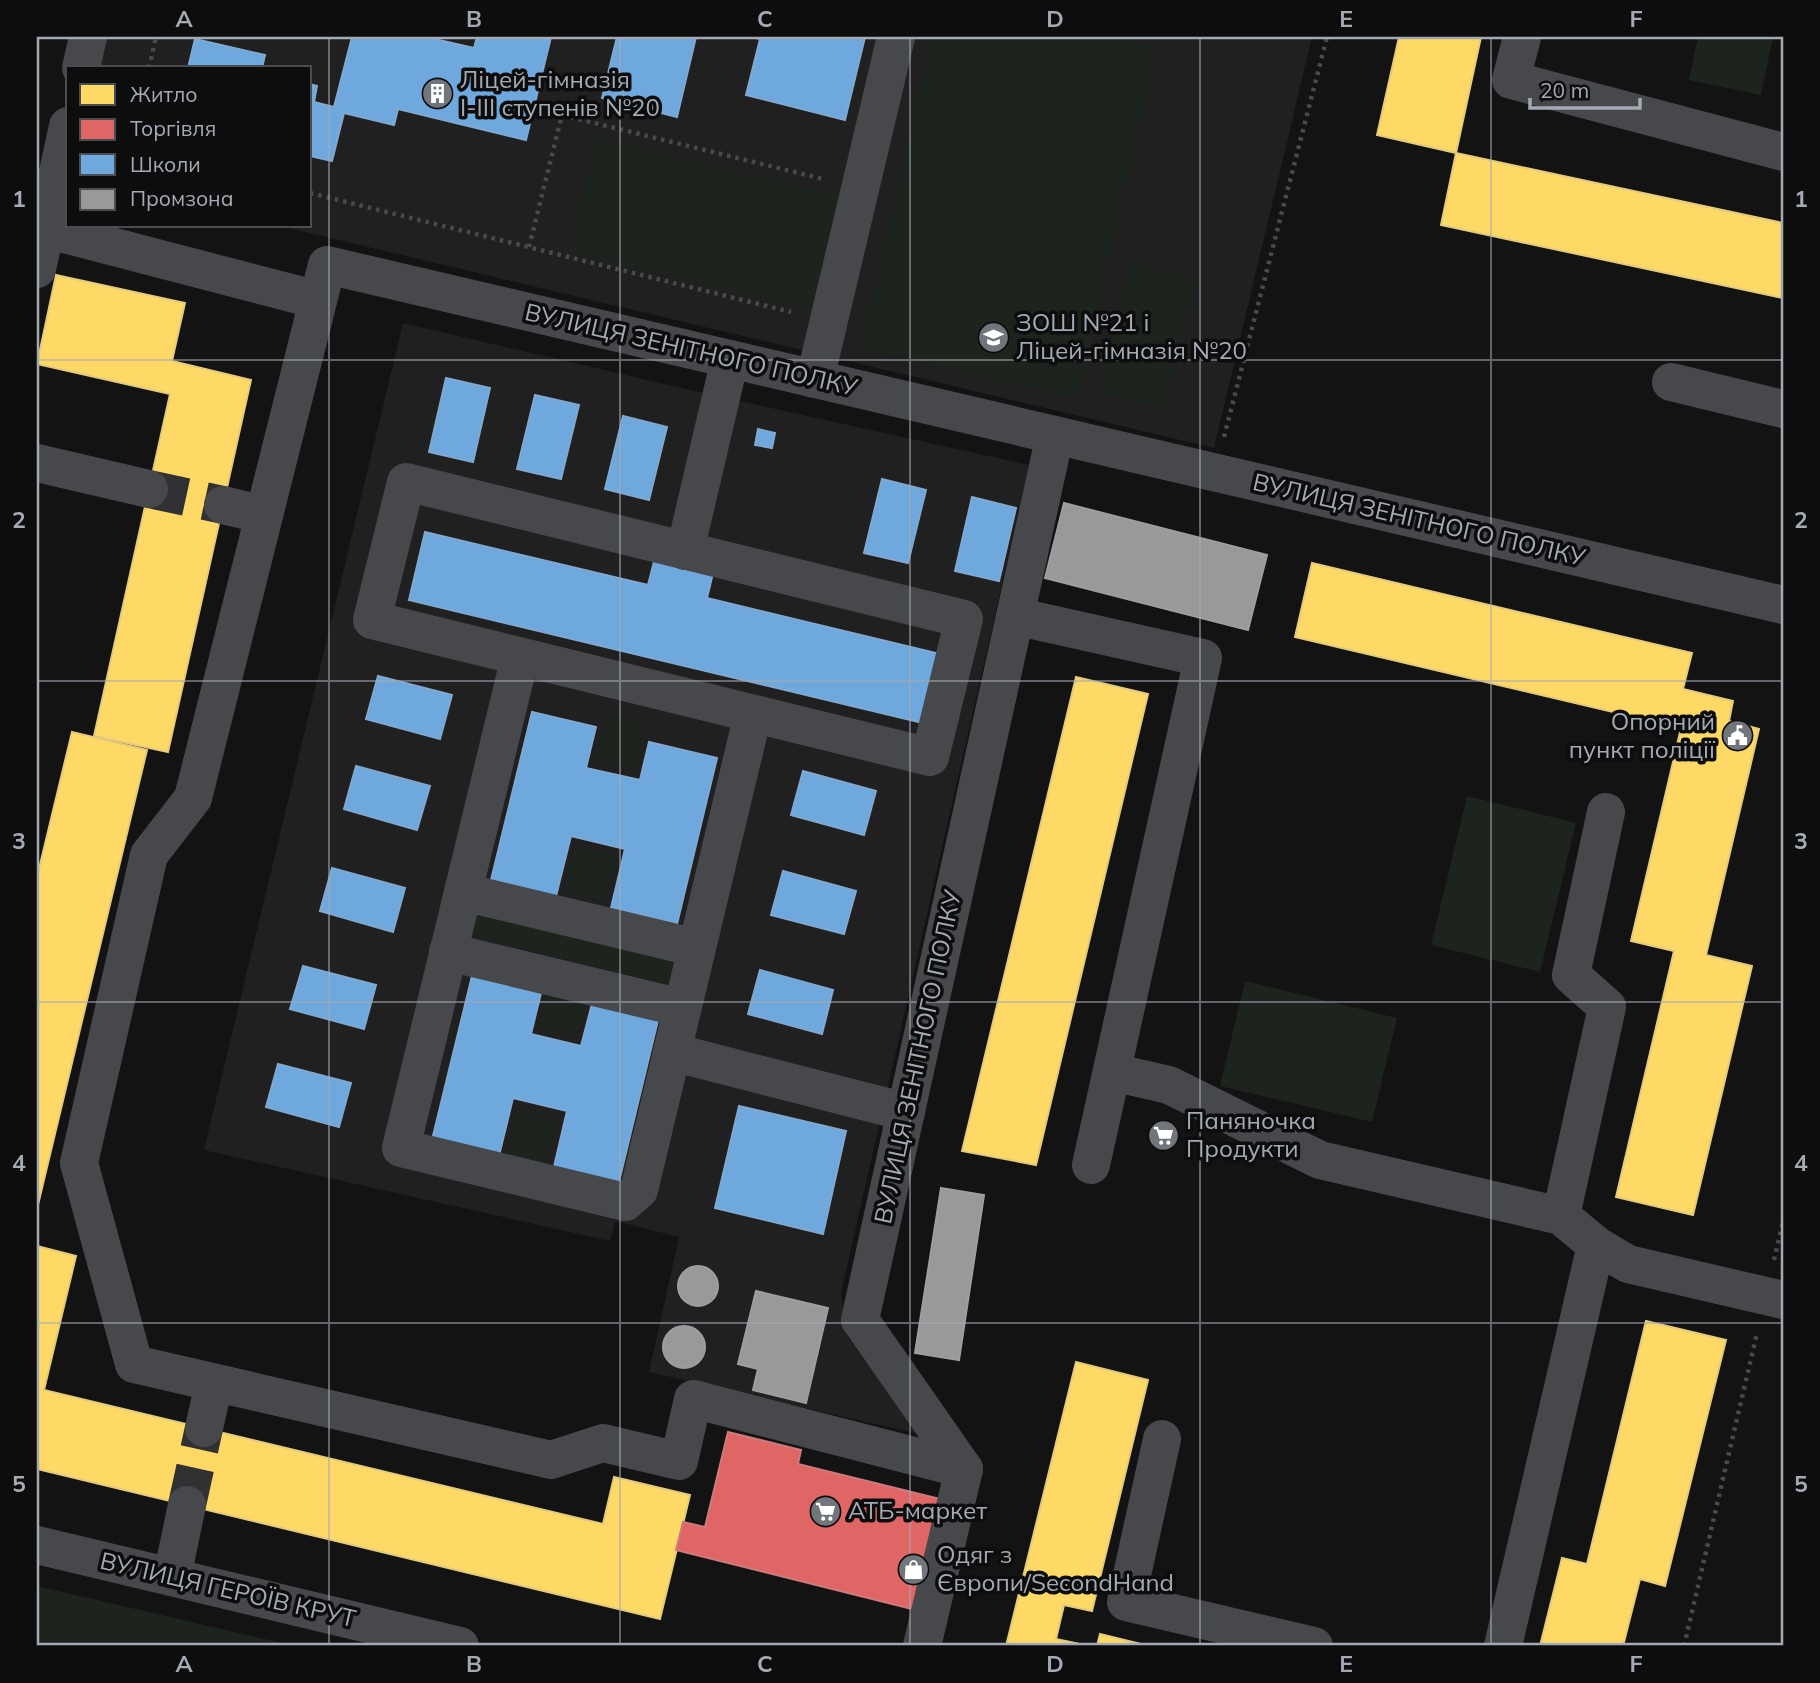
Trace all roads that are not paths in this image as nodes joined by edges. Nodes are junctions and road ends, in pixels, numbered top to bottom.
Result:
1 (88, 37) edge
2 (896, 37) edge
3 (1522, 37) edge
4 (81, 66) edge
5 (66, 135) edge
6 (1783, 152) edge
7 (46, 229) junction
8 (37, 269) edge
9 (322, 283) junction
10 (730, 359) junction
11 (815, 379) junction
12 (1671, 382) dead end
13 (1783, 409) edge
14 (1055, 435) junction
15 (37, 463) edge
16 (149, 489) tunnel mouth
17 (223, 505) tunnel mouth
18 (264, 515) junction
19 (685, 551) junction
20 (1783, 605) edge
21 (1015, 616) junction
22 (520, 657) junction
23 (753, 714) junction
24 (1606, 812) dead end
25 (463, 892) junction
26 (697, 948) junction
27 (448, 952) junction
28 (682, 1008) junction
29 (672, 1052) junction
30 (1112, 1072) junction
31 (906, 1112) junction
32 (1091, 1165) dead end
33 (1561, 1216) junction
34 (1596, 1245) junction
35 (1774, 1298) edge
36 (214, 1383) junction
37 (204, 1428) tunnel mouth
38 (1162, 1439) dead end
39 (964, 1469) junction
40 (187, 1505) tunnel mouth
41 (37, 1545) edge
42 (172, 1577) junction
43 (460, 1646) edge
44 (922, 1646) edge
45 (1314, 1646) edge
46 (1503, 1646) edge

1 - 4 street
2 - 11 street
3 - 6 street
5 - 7 street
7 - 8 street
7 - 9 street, ВУЛИЦЯ ЗЕНІТНОГО ПОЛКУ
9 - 10 street, ВУЛИЦЯ ЗЕНІТНОГО ПОЛКУ
9 - 18 street
10 - 11 street, ВУЛИЦЯ ЗЕНІТНОГО ПОЛКУ
10 - 19 street
11 - 14 street, ВУЛИЦЯ ЗЕНІТНОГО ПОЛКУ
12 - 13 street
14 - 20 street, ВУЛИЦЯ ЗЕНІТНОГО ПОЛКУ
14 - 21 street, ВУЛИЦЯ ЗЕНІТНОГО ПОЛКУ
15 - 16 street
17 - 18 street
18 - 36 street
19 - 22 street
19 - 23 street
21 - 30 street
21 - 31 street, ВУЛИЦЯ ЗЕНІТНОГО ПОЛКУ
22 - 23 street
22 - 25 street
23 - 26 street
24 - 33 street
25 - 26 street
25 - 27 street
26 - 28 street
27 - 28 street
27 - 29 street
28 - 29 street
29 - 31 street
30 - 32 street
30 - 33 street
31 - 39 street, ВУЛИЦЯ ЗЕНІТНОГО ПОЛКУ
33 - 34 street
34 - 35 street
34 - 46 street
36 - 37 street
36 - 39 street
38 - 45 street
39 - 44 street
40 - 42 street
41 - 42 street, ВУЛИЦЯ ГЕРОЇВ КРУТ
42 - 43 street, ВУЛИЦЯ ГЕРОЇВ КРУТ

